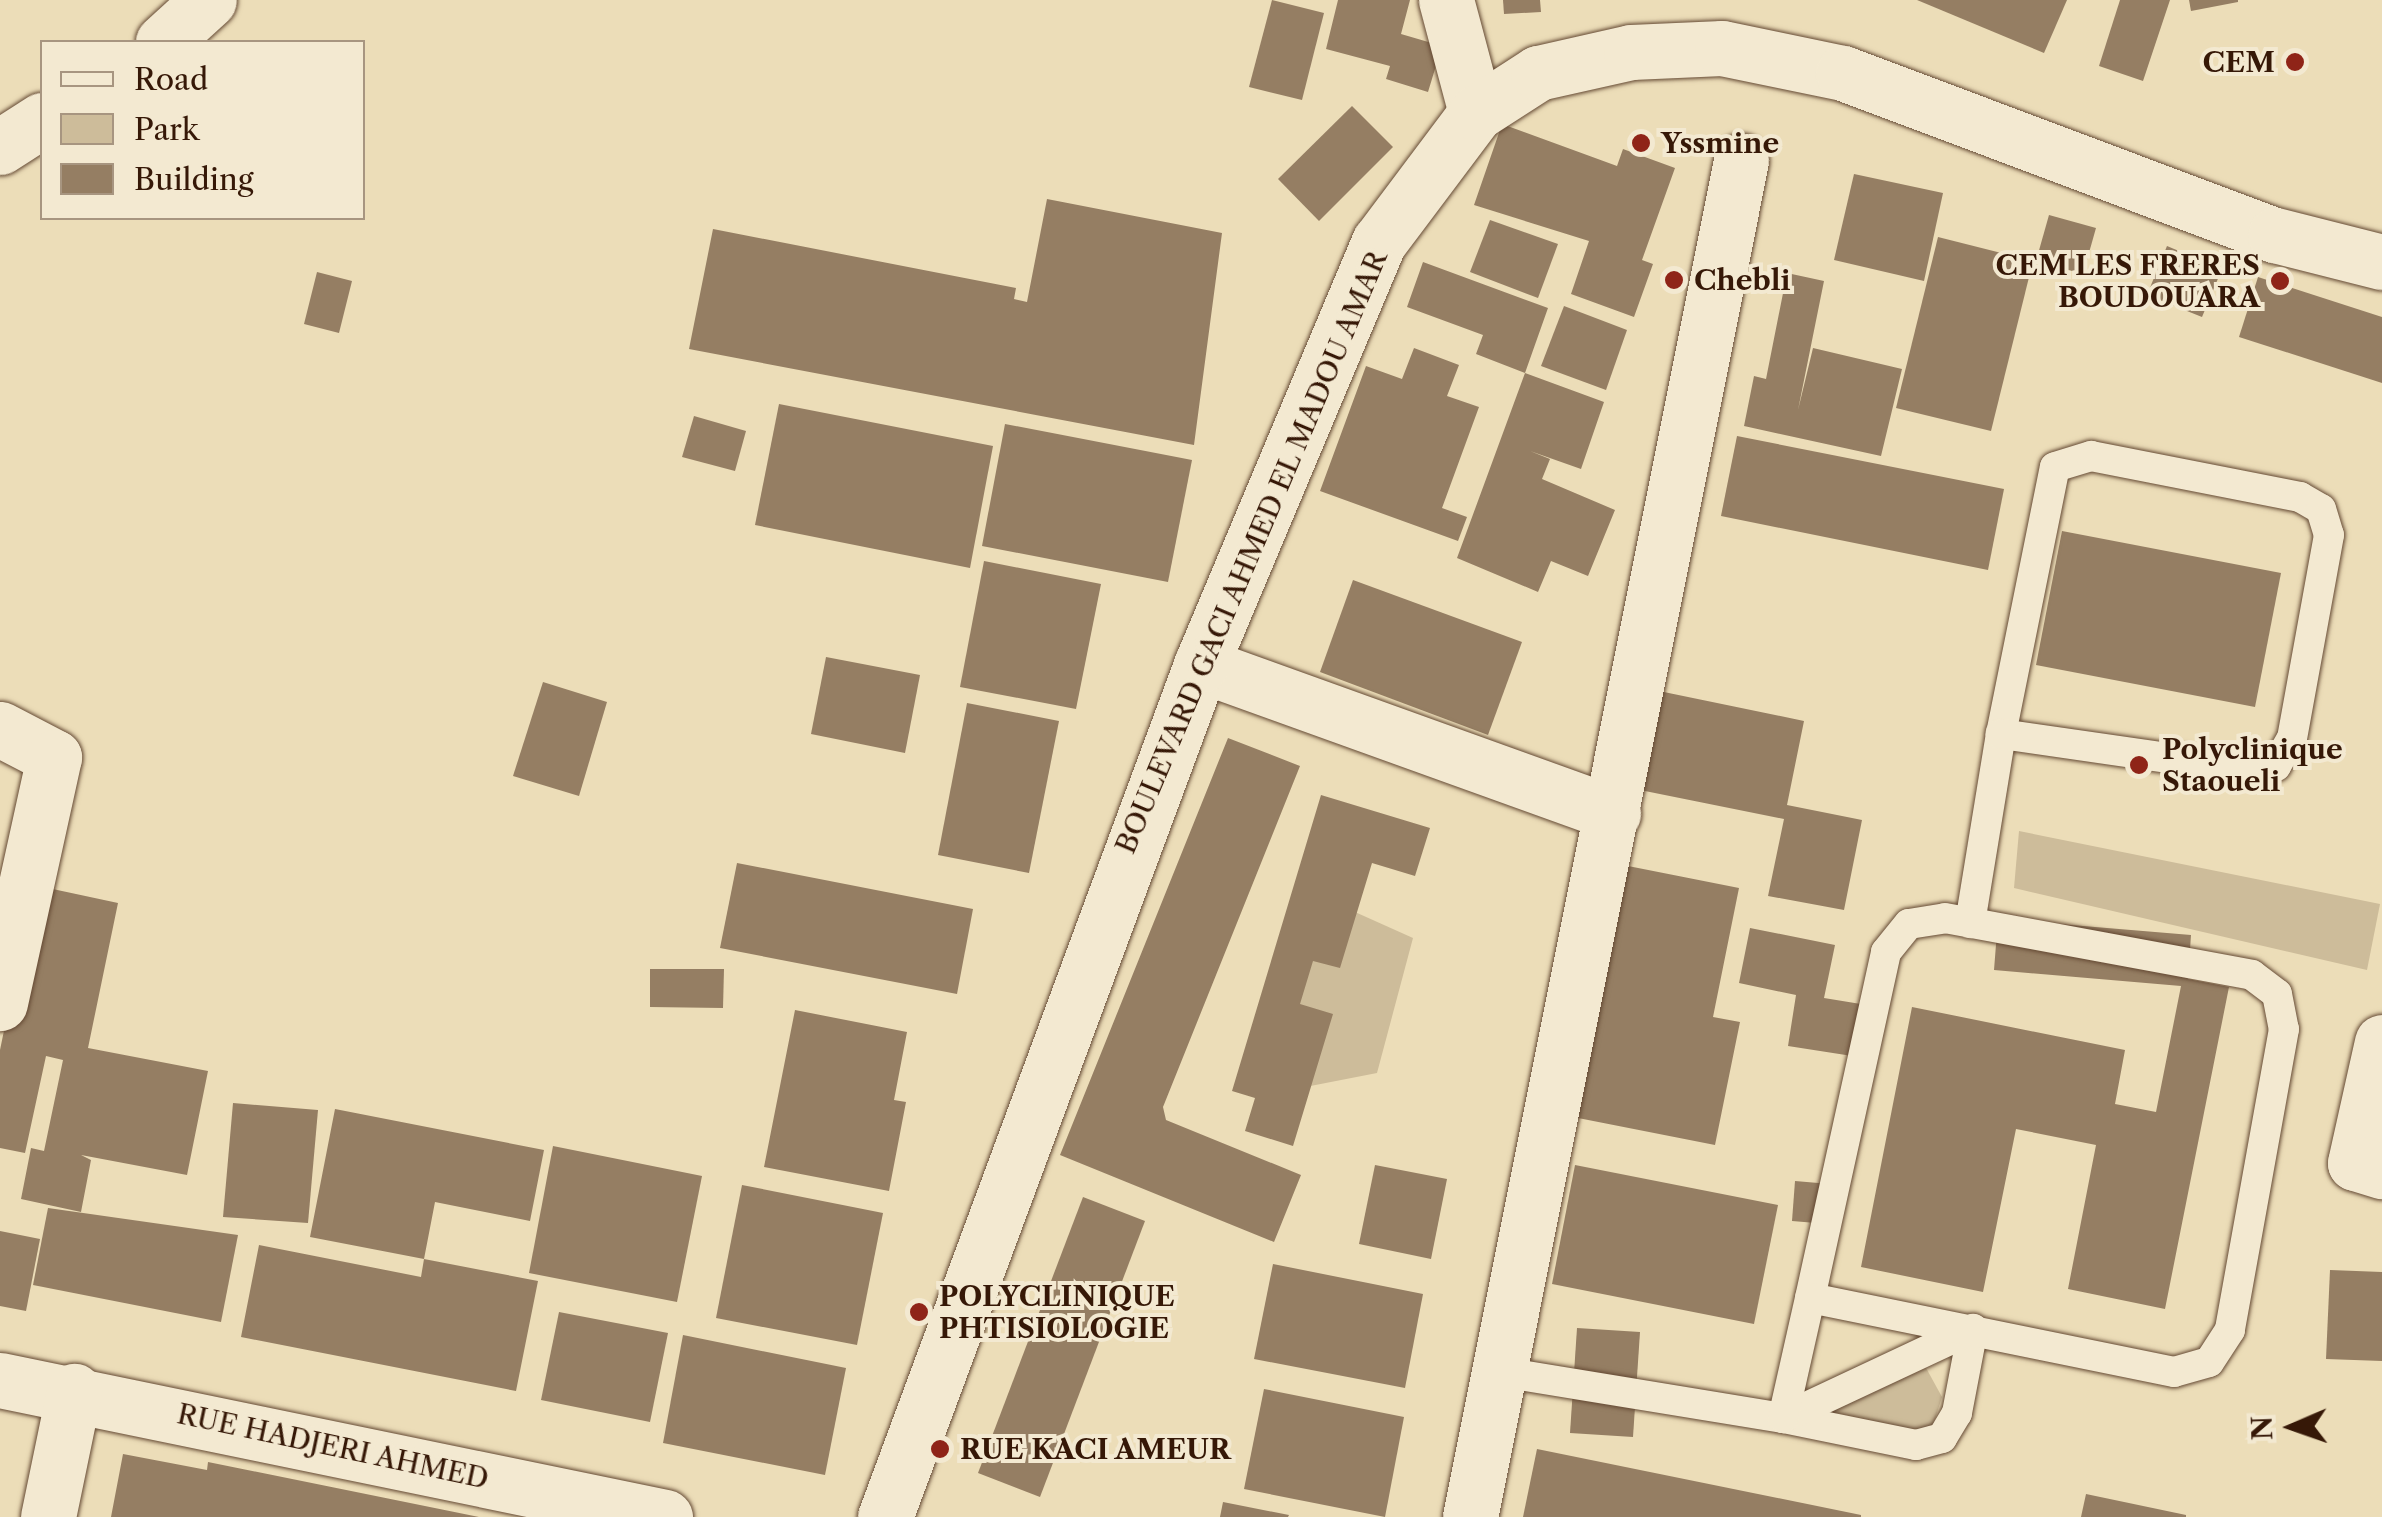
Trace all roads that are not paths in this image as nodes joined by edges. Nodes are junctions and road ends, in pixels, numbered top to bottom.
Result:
1 (209, 0) edge
2 (1446, 0) edge
3 (166, 40) edge
4 (1476, 113) junction
5 (40, 121) edge
6 (0, 147) edge
7 (1742, 161) dead end
8 (2382, 262) edge
9 (1201, 665) junction
10 (0, 729) edge
11 (2001, 734) junction
12 (1613, 813) junction
13 (1970, 922) junction
14 (0, 1002) edge
15 (2382, 1042) edge
16 (2382, 1171) edge
17 (1810, 1298) junction
18 (1973, 1329) junction
19 (1502, 1372) junction
20 (0, 1380) edge
21 (74, 1390) junction
22 (1783, 1418) junction
23 (48, 1517) edge
24 (665, 1517) edge
25 (886, 1517) edge
26 (1470, 1517) edge

1 - 3 street
2 - 4 street
4 - 8 street, BOULEVARD GACI AHMED EL MADOU AMAR
4 - 9 street, BOULEVARD GACI AHMED EL MADOU AMAR
5 - 6 street
7 - 12 street
9 - 12 street
9 - 25 street, BOULEVARD GACI AHMED EL MADOU AMAR
10 - 14 street
11 - 11 lane
11 - 13 lane
12 - 19 street
13 - 17 lane
13 - 18 lane
15 - 16 street
17 - 18 lane
17 - 22 lane
18 - 22 lane
18 - 22 lane
19 - 22 lane
19 - 26 street
20 - 21 street, RUE HADJERI AHMED
21 - 23 street
21 - 24 street, RUE HADJERI AHMED

